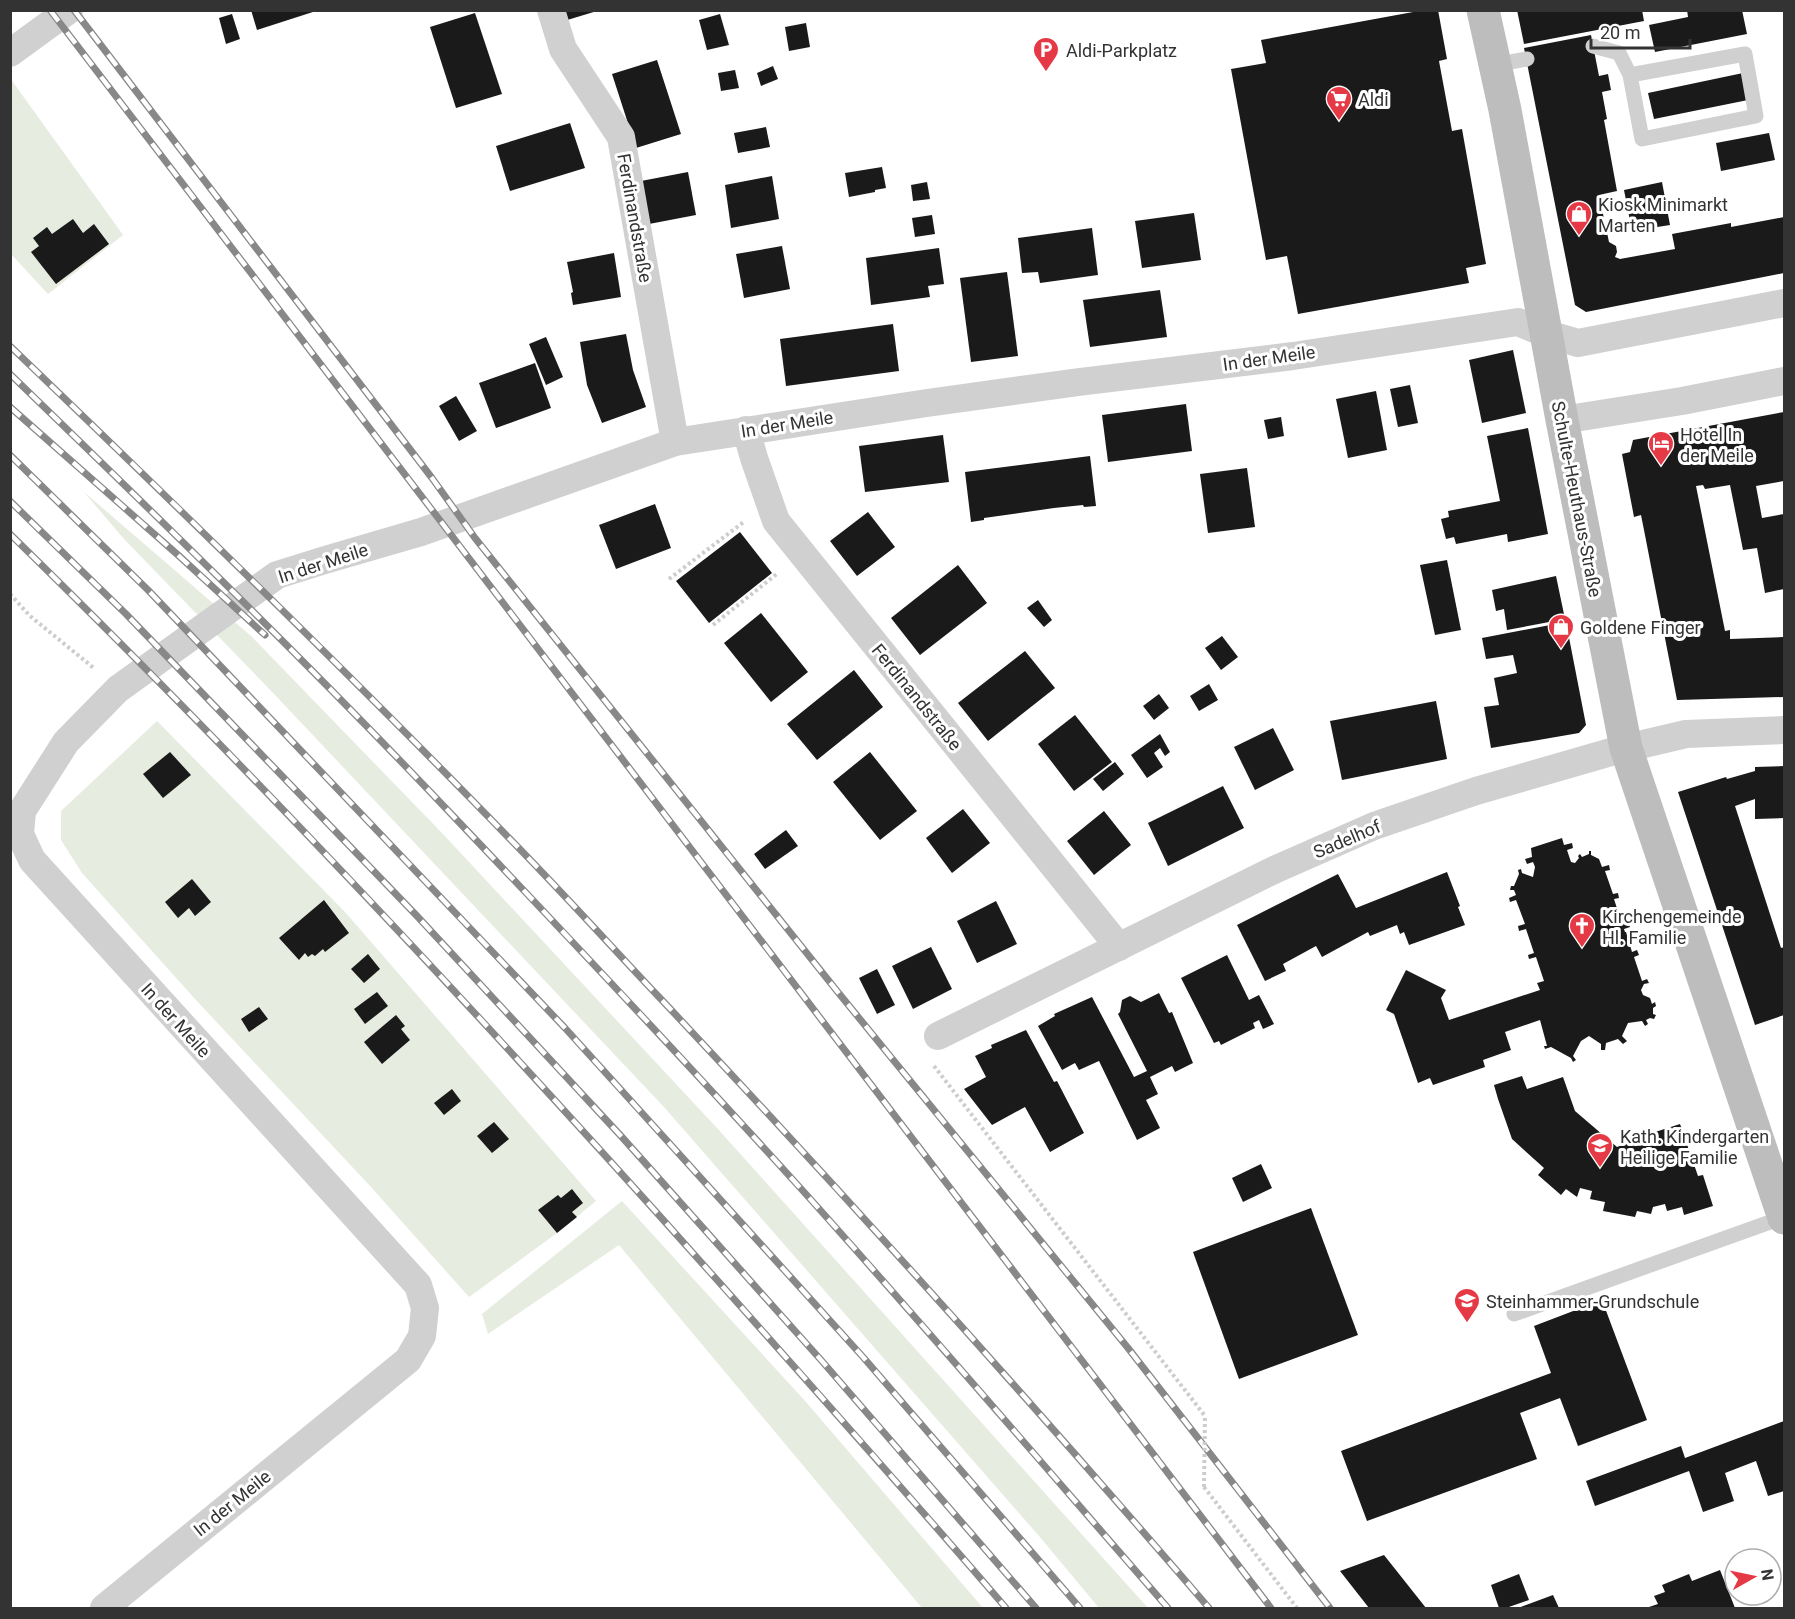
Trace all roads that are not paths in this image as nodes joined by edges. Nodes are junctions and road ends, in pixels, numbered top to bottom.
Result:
1 (69, 10) edge
2 (551, 10) edge
3 (1483, 10) edge
4 (1593, 46) dead end
5 (10, 53) edge
6 (1527, 59) dead end
7 (1494, 65) junction
8 (1629, 75) junction
9 (1785, 303) edge
10 (1547, 334) junction
11 (1785, 381) edge
12 (1562, 420) junction
13 (746, 430) junction
14 (675, 442) junction
15 (1785, 730) edge
16 (1626, 748) junction
17 (1119, 947) junction
18 (934, 1049) road end
19 (1784, 1218) edge
20 (1514, 1314) dead end
21 (104, 1608) edge

1 - 5 street
2 - 14 street, Ferdinandstraße
3 - 7 main road, Schulte-Heuthaus-Straße
4 - 8 lane
6 - 7 lane
7 - 10 main road, Schulte-Heuthaus-Straße
8 - 8 lane
9 - 10 street, In der Meile
10 - 12 main road, Schulte-Heuthaus-Straße
10 - 13 street, In der Meile
11 - 12 street
12 - 16 main road, Schulte-Heuthaus-Straße
13 - 14 street, In der Meile
13 - 17 street, Ferdinandstraße
14 - 21 street, In der Meile
15 - 16 street, Sadelhof
16 - 17 street, Sadelhof
16 - 19 main road, Schulte-Heuthaus-Straße
17 - 18 street, Sadelhof
19 - 20 lane

